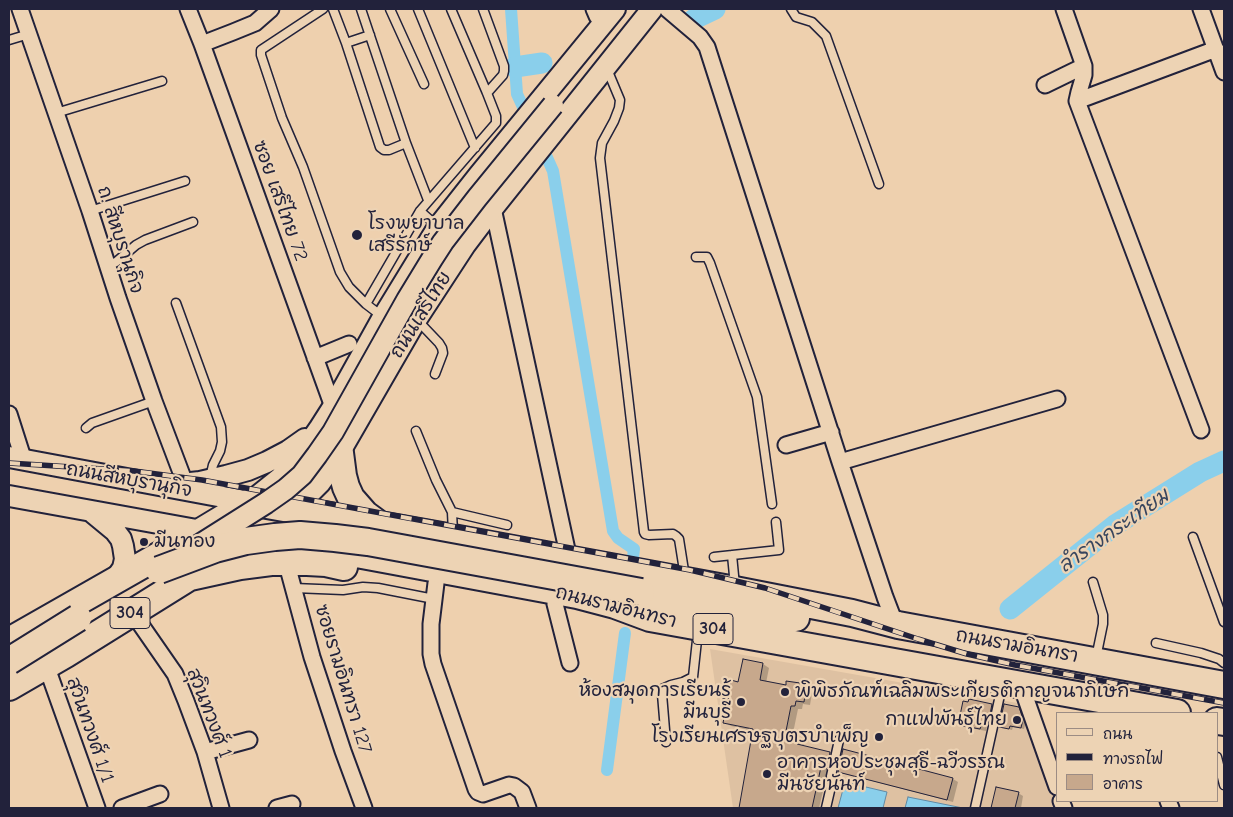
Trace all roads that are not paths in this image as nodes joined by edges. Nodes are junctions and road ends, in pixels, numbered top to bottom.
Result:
1 (188, 9) edge
2 (271, 9) edge
3 (323, 9) edge
4 (332, 9) edge
5 (361, 9) edge
6 (390, 9) edge
7 (418, 9) edge
8 (451, 9) edge
9 (483, 9) edge
10 (630, 9) edge
11 (652, 9) edge
12 (668, 9) edge
13 (790, 9) edge
14 (1064, 9) edge
15 (1201, 9) edge
16 (23, 10) edge
17 (604, 14) edge
18 (29, 34) junction
19 (370, 35) junction
20 (9, 40) edge
21 (346, 43) junction
22 (202, 44) junction
23 (1216, 50) junction
24 (606, 66) junction
25 (1084, 66) junction
26 (1224, 72) edge
27 (162, 81) dead end
28 (424, 84) dead end
29 (1045, 85) dead end
30 (487, 93) junction
31 (551, 97) junction
32 (1078, 101) junction
33 (56, 113) junction
34 (493, 142) junction
35 (406, 143) junction
36 (475, 148) junction
37 (184, 181) dead end
38 (879, 184) dead end
39 (428, 200) junction
40 (493, 208) junction
41 (90, 211) junction
42 (420, 211) junction
43 (193, 222) dead end
44 (438, 227) junction
45 (696, 257) dead end
46 (107, 266) junction
47 (406, 281) junction
48 (430, 298) junction
49 (176, 303) dead end
50 (366, 304) junction
51 (384, 317) junction
52 (416, 320) junction
53 (349, 344) dead end
54 (315, 358) junction
55 (435, 374) dead end
56 (1057, 399) dead end
57 (154, 401) junction
58 (333, 407) junction
59 (9, 414) edge
60 (86, 428) dead end
61 (319, 429) junction
62 (1201, 430) dead end
63 (416, 431) dead end
64 (831, 432) junction
65 (786, 446) dead end
66 (340, 453) junction
67 (16, 459) edge
68 (840, 462) junction
69 (209, 480) junction
70 (185, 483) junction
71 (162, 486) junction
72 (9, 496) edge
73 (250, 502) junction
74 (772, 504) dead end
75 (293, 510) junction
76 (91, 511) junction
77 (452, 512) junction
78 (776, 522) dead end
79 (381, 525) junction
80 (506, 525) dead end
81 (202, 531) junction
82 (1193, 537) dead end
83 (251, 538) junction
84 (452, 538) junction
85 (482, 544) junction
86 (732, 555) junction
87 (714, 556) dead end
88 (569, 559) junction
89 (286, 561) junction
90 (154, 576) junction
91 (478, 576) junction
92 (190, 577) junction
93 (115, 580) junction
94 (685, 581) junction
95 (1093, 582) dead end
96 (294, 588) junction
97 (735, 590) junction
98 (435, 591) junction
99 (555, 604) junction
100 (132, 612) junction
101 (650, 618) junction
102 (1224, 622) edge
103 (898, 624) junction
104 (36, 625) junction
105 (699, 626) junction
106 (1156, 643) dead end
107 (9, 644) edge
108 (56, 659) junction
109 (1095, 660) junction
110 (570, 663) dead end
111 (1224, 663) edge
112 (1012, 683) junction
113 (1224, 685) edge
114 (9, 688) edge
115 (1136, 709) edge
116 (1167, 712) edge
117 (248, 740) dead end
118 (839, 740) dead end
119 (666, 742) dead end
120 (205, 752) junction
121 (1218, 761) edge
122 (1056, 785) edge
123 (1224, 785) edge
124 (160, 794) dead end
125 (292, 804) dead end
126 (96, 808) edge
127 (122, 808) edge
128 (221, 808) edge
129 (277, 808) edge
130 (364, 808) edge
131 (528, 808) edge
132 (826, 808) edge
133 (974, 808) edge

1 - 22 street, ซอย เสรีไทย 72
2 - 22 street
3 - 50 lane
4 - 21 lane
5 - 19 lane
6 - 28 lane
7 - 36 lane
8 - 30 lane
9 - 30 lane
10 - 31 main road
11 - 24 main road, ถนนเสรีไทย
12 - 64 street
13 - 38 lane
14 - 25 street
15 - 23 street
16 - 18 street, ถ. สีหบุรานุกิจ
17 - 31 main road, ถนนเสรีไทย
18 - 20 lane
18 - 33 street, ถ. สีหบุรานุกิจ
19 - 21 lane
19 - 35 lane
21 - 35 lane
22 - 54 street, ซอย เสรีไทย 72
23 - 26 street
23 - 32 street
24 - 40 main road, ถนนเสรีไทย
24 - 94 lane
25 - 29 street
25 - 32 street
27 - 33 lane
30 - 34 lane
31 - 34 main road, ถนนเสรีไทย
31 - 90 main road, bridge
32 - 62 street
33 - 41 street, ถ. สีหบุรานุกิจ
34 - 36 lane
34 - 44 main road, ถนนเสรีไทย
35 - 39 lane
36 - 39 lane
37 - 41 lane
39 - 42 lane
40 - 48 main road, ถนนเสรีไทย
40 - 88 street
41 - 46 street, ถ. สีหบุรานุกิจ
42 - 44 lane
42 - 50 lane
43 - 46 lane
44 - 47 main road, ถนนเสรีไทย
45 - 74 lane
46 - 57 street, ถ. สีหบุรานุกิจ
47 - 48 main road
47 - 51 main road, ถนนเสรีไทย
48 - 52 main road, ถนนเสรีไทย
49 - 69 lane
50 - 51 lane
51 - 58 main road, ถนนเสรีไทย
52 - 55 lane
52 - 66 main road, ถนนเสรีไทย
53 - 54 street
54 - 58 street, ซอย เสรีไทย 72
56 - 68 street
57 - 60 lane
57 - 70 street, ถ. สีหบุรานุกิจ
58 - 61 main road, ถนนเสรีไทย
59 - 67 street
61 - 69 main road
61 - 73 main road, ถนนเสรีไทย
63 - 77 lane
64 - 65 street
64 - 68 street
66 - 75 main road, ถนนเสรีไทย
66 - 79 highway
67 - 71 main road, ถนนสีหบุรานุกิจ
68 - 103 street
69 - 70 main road
70 - 71 main road
71 - 73 main road, ถนนสีหบุรานุกิจ
72 - 76 main road, ถนนสีหบุรานุกิจ
73 - 75 highway, ถนนรามอินทรา / 304
73 - 81 highway, 304
75 - 79 highway, ถนนรามอินทรา / 304
75 - 83 highway, 304
76 - 81 main road, ถนนสีหบุรานุกิจ
76 - 93 main road
77 - 80 lane
77 - 84 lane
78 - 86 lane
79 - 84 highway, ถนนรามอินทรา / 304
81 - 83 highway, ถนนรามอินทรา / 304
81 - 90 highway, 304
82 - 102 lane
83 - 91 highway, ถนนรามอินทรา / 304
83 - 92 highway, 304
84 - 85 highway, ถนนรามอินทรา / 304
85 - 88 highway, ถนนรามอินทรา / 304
85 - 91 highway
86 - 87 lane
86 - 97 lane
88 - 94 highway, ถนนรามอินทรา / 304
89 - 92 highway
89 - 96 street, ซอยรามอินทรา 127
89 - 98 highway
90 - 92 highway, 304
90 - 93 highway, 304
90 - 100 highway, 304
90 - 103 highway, bridge
90 - 107 highway, bridge
91 - 101 highway, ถนนรามอินทรา / 304
93 - 104 highway, 304
94 - 97 highway, ถนนรามอินทรา / 304
95 - 109 lane
96 - 98 lane
96 - 130 street, ซอยรามอินทรา 127
97 - 103 highway, ถนนรามอินทรา / 304
98 - 99 highway
98 - 131 street
99 - 101 highway
99 - 110 street
100 - 108 highway, 304
100 - 120 street, สุวินทวงศ์ 1
101 - 105 highway, ถนนรามอินทรา / 304
103 - 109 highway, ถนนรามอินทรา / 304
104 - 107 highway, 304
104 - 108 highway
105 - 112 highway, ถนนรามอินทรา / 304
105 - 119 lane
106 - 111 lane
108 - 114 highway, 304
108 - 126 street, สุวินทวงศ์ 1/1
109 - 113 highway, ถนนรามอินทรา / 304
112 - 115 highway, ถนนรามอินทรา / 304
112 - 122 street
112 - 133 lane
115 - 116 highway, ถนนรามอินทรา / 304
117 - 120 street
118 - 132 lane
120 - 128 street, สุวินทวงศ์ 1
121 - 123 lane
124 - 127 street
125 - 129 street

